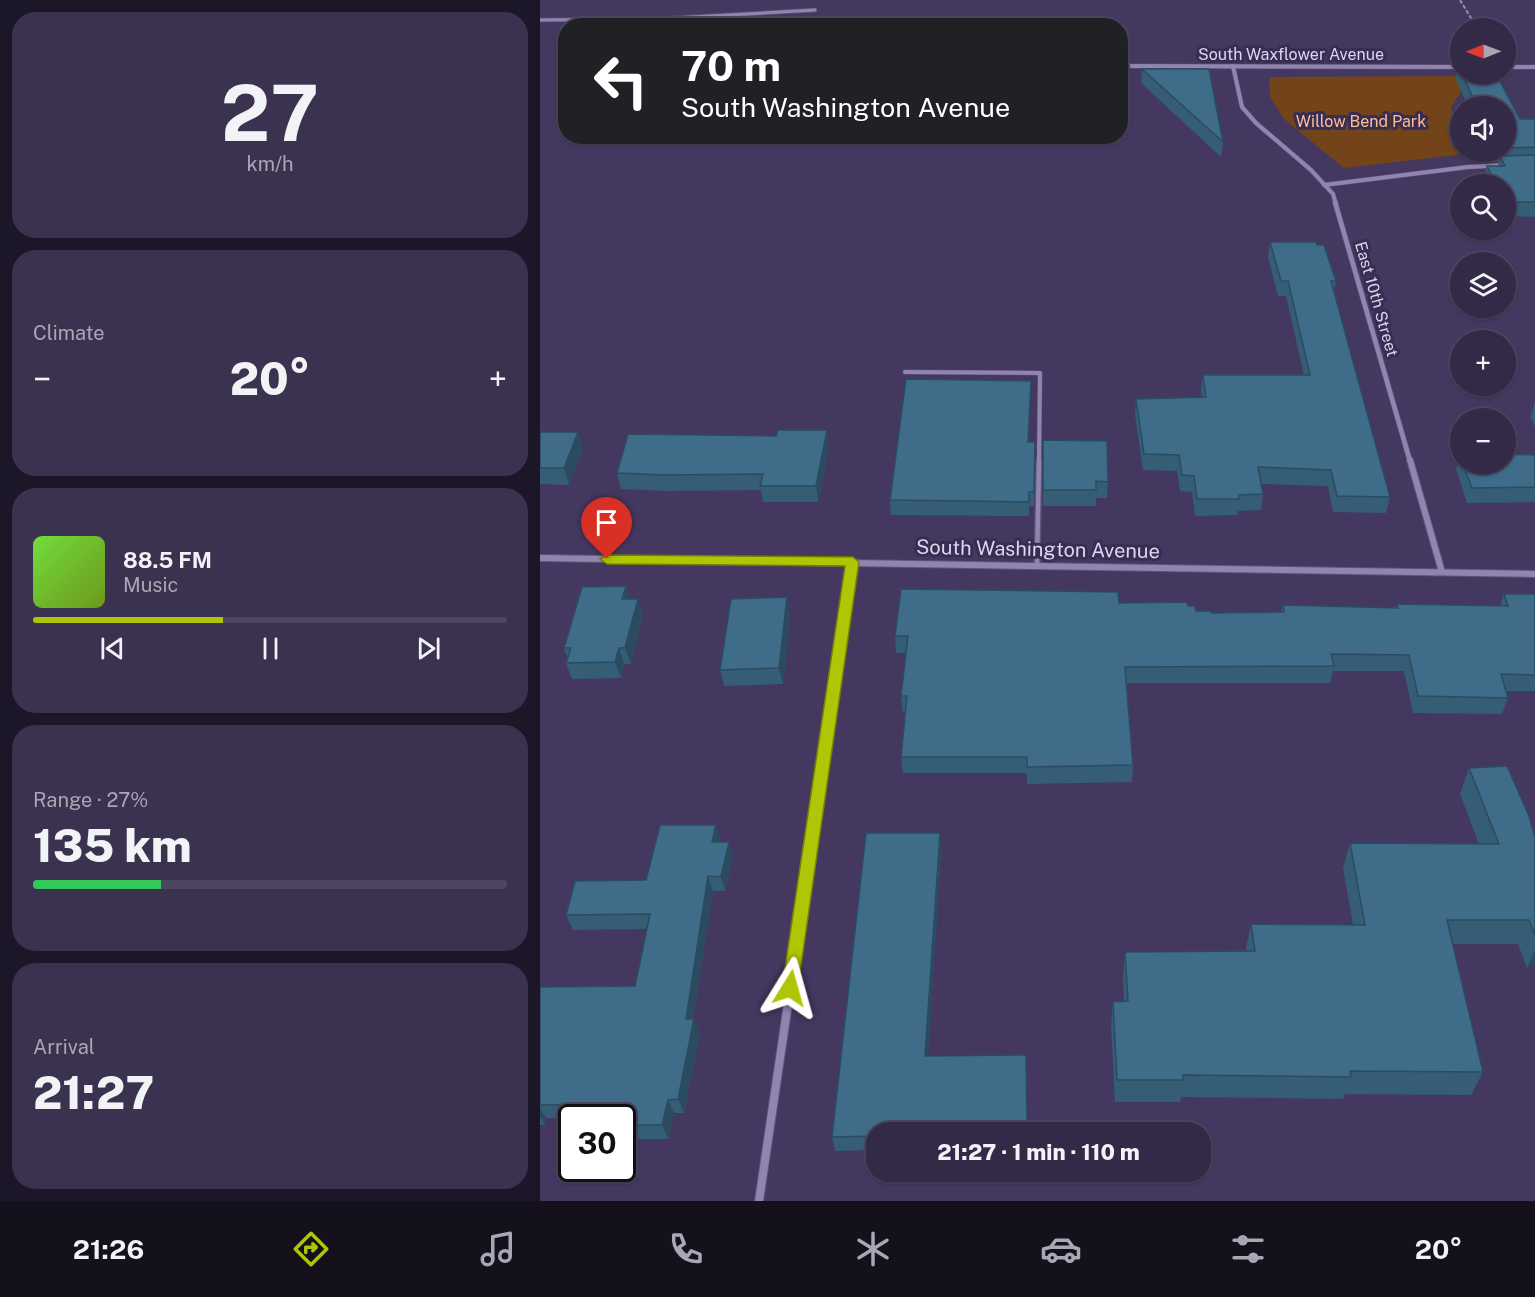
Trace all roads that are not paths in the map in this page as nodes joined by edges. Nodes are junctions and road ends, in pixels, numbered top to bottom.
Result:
1 (815, 10) dead end
2 (674, 18) edge
3 (540, 20) edge
4 (558, 20) edge
5 (1128, 66) edge
6 (1233, 66) junction
7 (1450, 67) edge
8 (1516, 67) edge
9 (1535, 67) edge
10 (1516, 165) edge
11 (1324, 185) junction
12 (905, 372) dead end
13 (540, 558) edge
14 (853, 562) junction
15 (1037, 565) junction
16 (1442, 572) junction
17 (1535, 574) edge
18 (759, 1201) edge

1 - 2 lane
3 - 4 lane
5 - 6 street, South Waxflower Avenue
6 - 7 street, South Waxflower Avenue
6 - 11 street, East 10th Street
8 - 9 street
10 - 11 street
11 - 16 street, East 10th Street
12 - 15 lane
13 - 14 street, South Washington Avenue
14 - 15 street, South Washington Avenue
14 - 18 street
15 - 16 street, South Washington Avenue
16 - 17 street, South Washington Avenue

